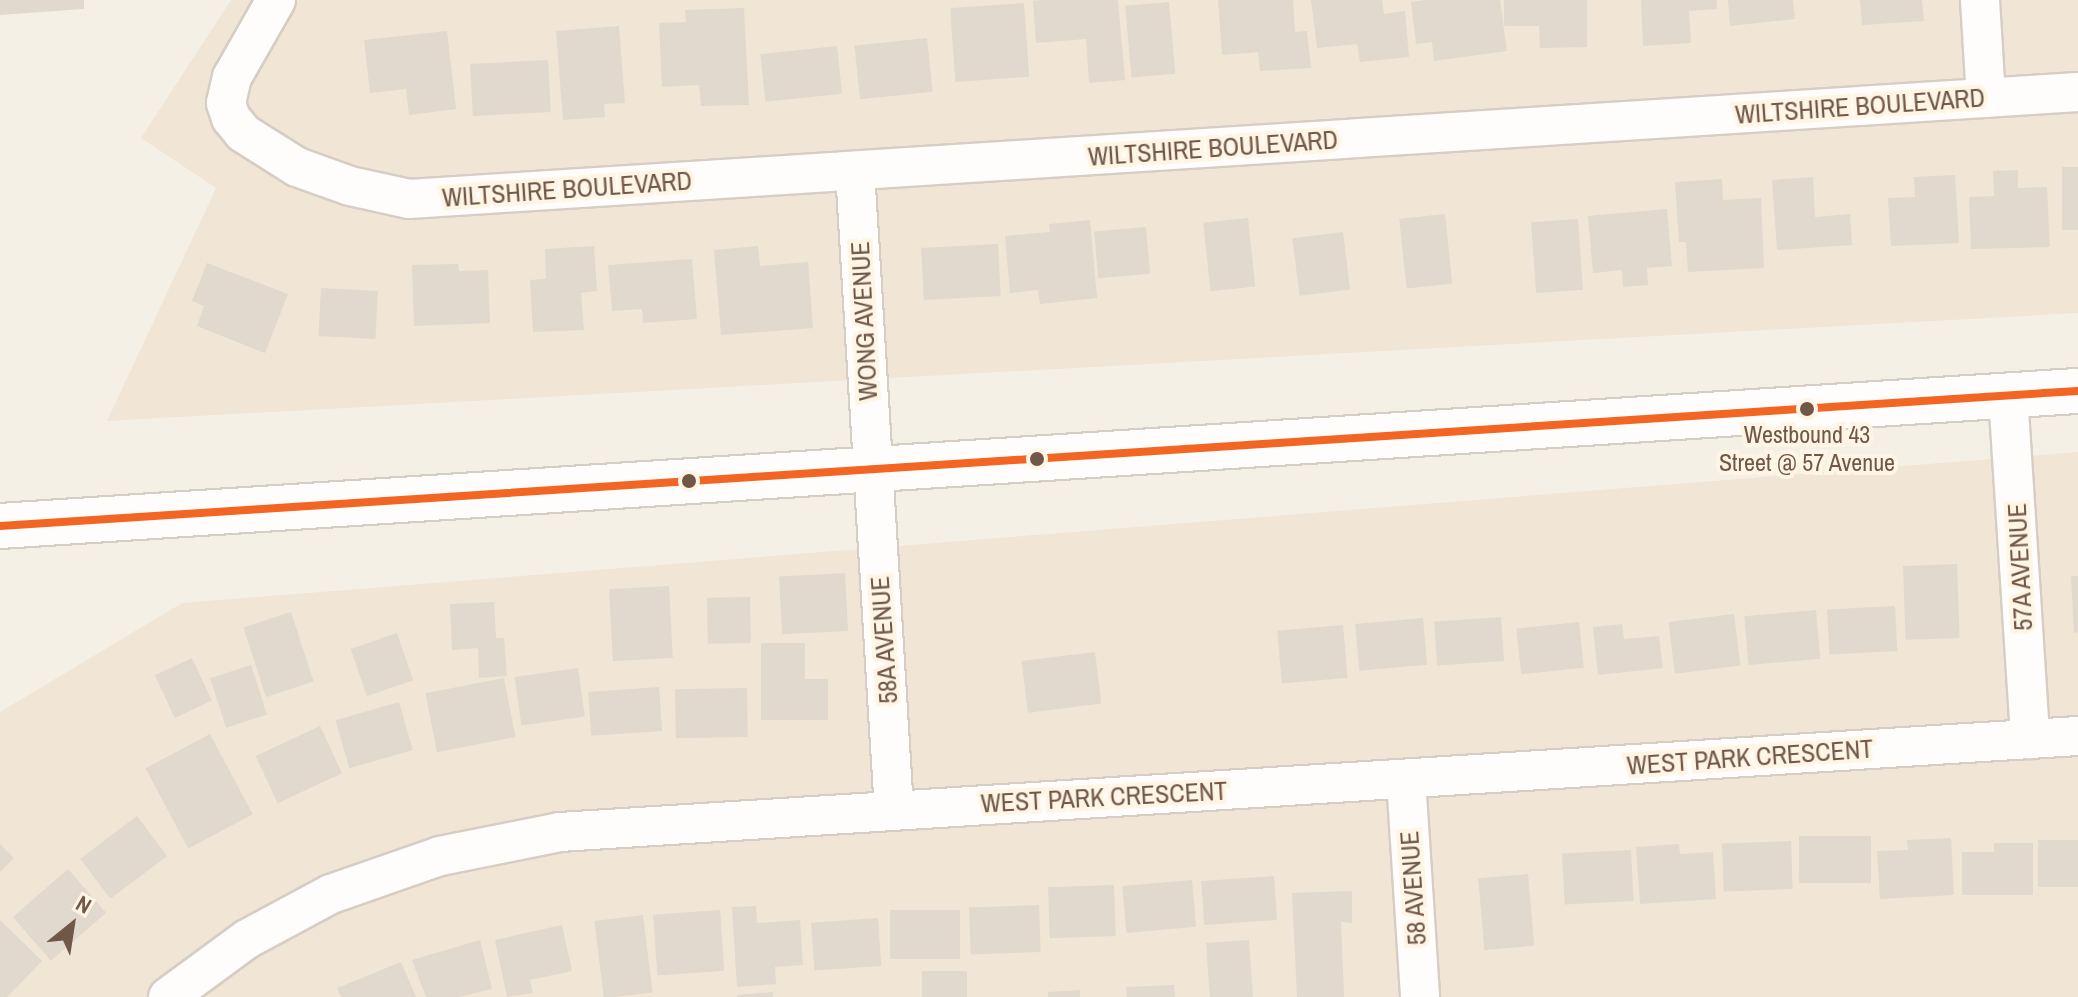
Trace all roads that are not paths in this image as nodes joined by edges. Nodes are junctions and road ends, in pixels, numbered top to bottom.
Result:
1 (276, 0) edge
2 (1980, 0) edge
3 (2078, 92) edge
4 (1986, 98) junction
5 (855, 171) junction
6 (2078, 391) edge
7 (2008, 395) junction
8 (873, 470) junction
9 (0, 526) edge
10 (2078, 736) edge
11 (2030, 739) junction
12 (1406, 779) junction
13 (894, 810) junction
14 (168, 997) edge
15 (1420, 997) edge

1 - 5 street, WILTSHIRE BOULEVARD
2 - 4 street
3 - 4 street, WILTSHIRE BOULEVARD
4 - 5 street, WILTSHIRE BOULEVARD
5 - 8 street, WONG AVENUE
6 - 7 street
7 - 8 street
7 - 11 street, 57A AVENUE
8 - 9 street
8 - 13 street, 58A AVENUE
10 - 11 street, WEST PARK CRESCENT
11 - 12 street, WEST PARK CRESCENT
12 - 13 street, WEST PARK CRESCENT
12 - 15 street, 58 AVENUE
13 - 14 street, WEST PARK CRESCENT

